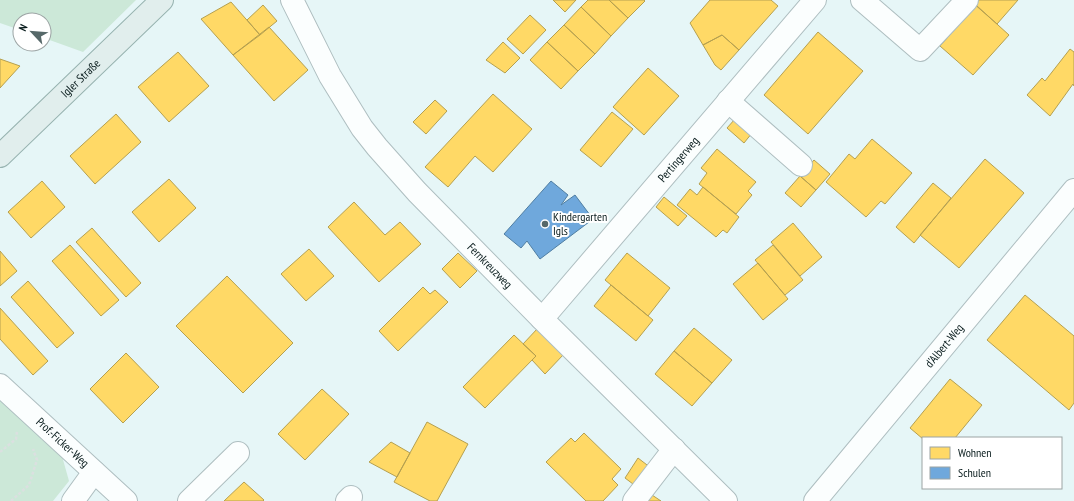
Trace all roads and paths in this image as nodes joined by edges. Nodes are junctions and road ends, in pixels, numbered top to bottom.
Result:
1 (162, 0) edge
2 (292, 0) edge
3 (815, 0) edge
4 (862, 0) edge
5 (967, 0) edge
6 (728, 101) junction
7 (0, 156) edge
8 (801, 165) dead end
9 (1074, 190) edge
10 (542, 318) junction
11 (0, 385) edge
12 (33, 446) dead end
13 (674, 449) junction
14 (238, 453) dead end
15 (94, 472) junction
16 (11, 501) edge
17 (72, 501) edge
18 (126, 501) edge
19 (189, 501) edge
20 (634, 501) edge
21 (726, 501) edge
22 (815, 501) edge

1 - 7 main road, Igler Straße
2 - 10 street, Fernkreuzweg
3 - 6 street, Pertingerweg
4 - 5 street
6 - 8 street
6 - 10 street, Pertingerweg
9 - 22 street, d'Albert-Weg
10 - 13 street, Fernkreuzweg
11 - 15 street, Prof.-Ficker-Weg
12 - 16 path
13 - 20 street
13 - 21 street, Fernkreuzweg
14 - 19 street
15 - 17 street
15 - 18 street, Prof.-Ficker-Weg

